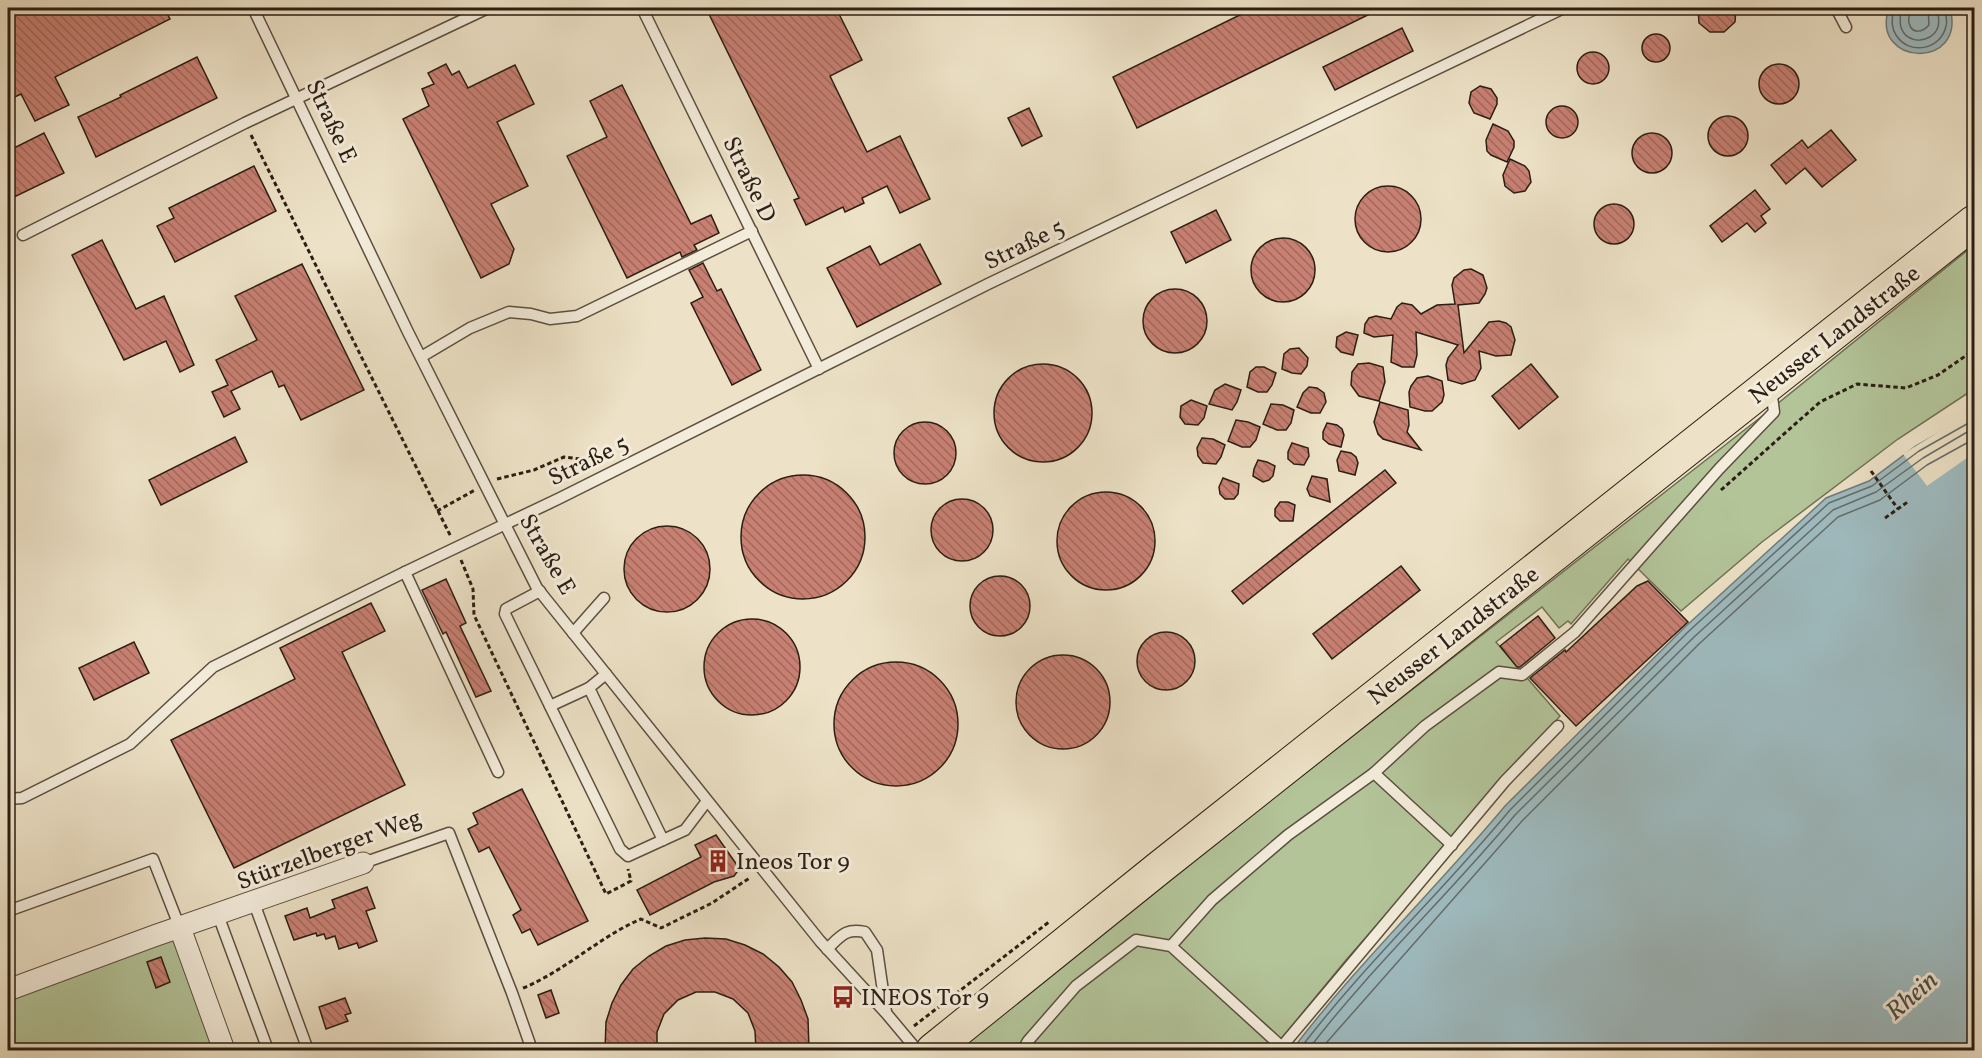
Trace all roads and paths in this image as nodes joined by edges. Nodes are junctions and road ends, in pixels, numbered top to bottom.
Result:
1 (254, 8) edge
2 (488, 8) edge
3 (642, 8) edge
4 (1564, 8) edge
5 (1836, 8) edge
6 (1846, 27) dead end
7 (298, 98) junction
8 (246, 123) junction
9 (1974, 222) edge
10 (752, 231) junction
11 (23, 235) dead end
12 (1974, 350) edge
13 (421, 357) junction
14 (819, 369) junction
15 (1770, 384) junction
16 (617, 469) junction
17 (1871, 471) dead end
18 (485, 485) junction
19 (1715, 495) dead end
20 (1909, 501) dead end
21 (1898, 509) junction
22 (437, 511) junction
23 (1885, 518) dead end
24 (505, 524) junction
25 (456, 547) junction
26 (405, 572) junction
27 (540, 591) junction
28 (604, 598) dead end
29 (573, 633) junction
30 (606, 674) junction
31 (589, 688) junction
32 (550, 706) junction
33 (1558, 726) dead end
34 (498, 772) dead end
35 (1374, 772) junction
36 (8, 799) edge
37 (707, 801) junction
38 (663, 840) junction
39 (1452, 845) junction
40 (624, 852) junction
41 (363, 864) joint
42 (763, 870) junction
43 (254, 903) junction
44 (8, 911) edge
45 (218, 915) junction
46 (180, 928) junction
47 (1171, 946) junction
48 (827, 949) junction
49 (533, 984) dead end
50 (8, 990) edge
51 (886, 1012) junction
52 (1280, 1049) edge
53 (224, 1050) edge
54 (268, 1050) edge
55 (308, 1050) edge
56 (532, 1050) edge
57 (916, 1050) edge
58 (933, 1050) edge
59 (1023, 1050) edge

1 - 7 lane, Straße E
2 - 7 lane
3 - 10 lane, Straße D
4 - 14 lane, Straße 5
5 - 6 lane
7 - 8 lane
7 - 13 lane, Straße E
8 - 11 lane
8 - 22 path
9 - 15 main road, Neusser Landstraße
10 - 13 lane
10 - 14 lane, Straße D
12 - 19 path
13 - 18 lane, Straße E
14 - 16 lane, Straße 5
15 - 35 lane
15 - 58 main road, Neusser Landstraße
16 - 18 path
16 - 24 lane, Straße 5
17 - 21 path
18 - 22 path
18 - 24 lane, Straße E
20 - 21 path
21 - 23 path
22 - 25 path
24 - 25 lane, Straße 5
24 - 27 lane, Straße E
25 - 26 lane, Straße 5
25 - 40 path
26 - 34 lane
26 - 36 lane, Straße 5
27 - 29 lane, Straße E
27 - 32 lane
28 - 29 lane
29 - 30 lane, Straße E
30 - 31 lane
30 - 37 lane, Straße E
31 - 32 lane
31 - 38 lane
32 - 40 lane
33 - 39 lane
35 - 39 lane
35 - 47 lane
37 - 38 lane
37 - 42 lane, Straße E
38 - 40 lane
39 - 52 lane
41 - 43 street, Stürzelberger Weg
41 - 56 lane, Stürzelberger Weg
42 - 48 lane, Straße E
42 - 49 path
43 - 45 street, Stürzelberger Weg
43 - 55 lane
44 - 46 lane
45 - 46 street, Stürzelberger Weg
45 - 54 lane
46 - 50 street, Stürzelberger Weg
46 - 53 street
47 - 52 lane
47 - 59 lane
48 - 51 lane, Straße E
48 - 51 lane
51 - 57 lane, Straße E

